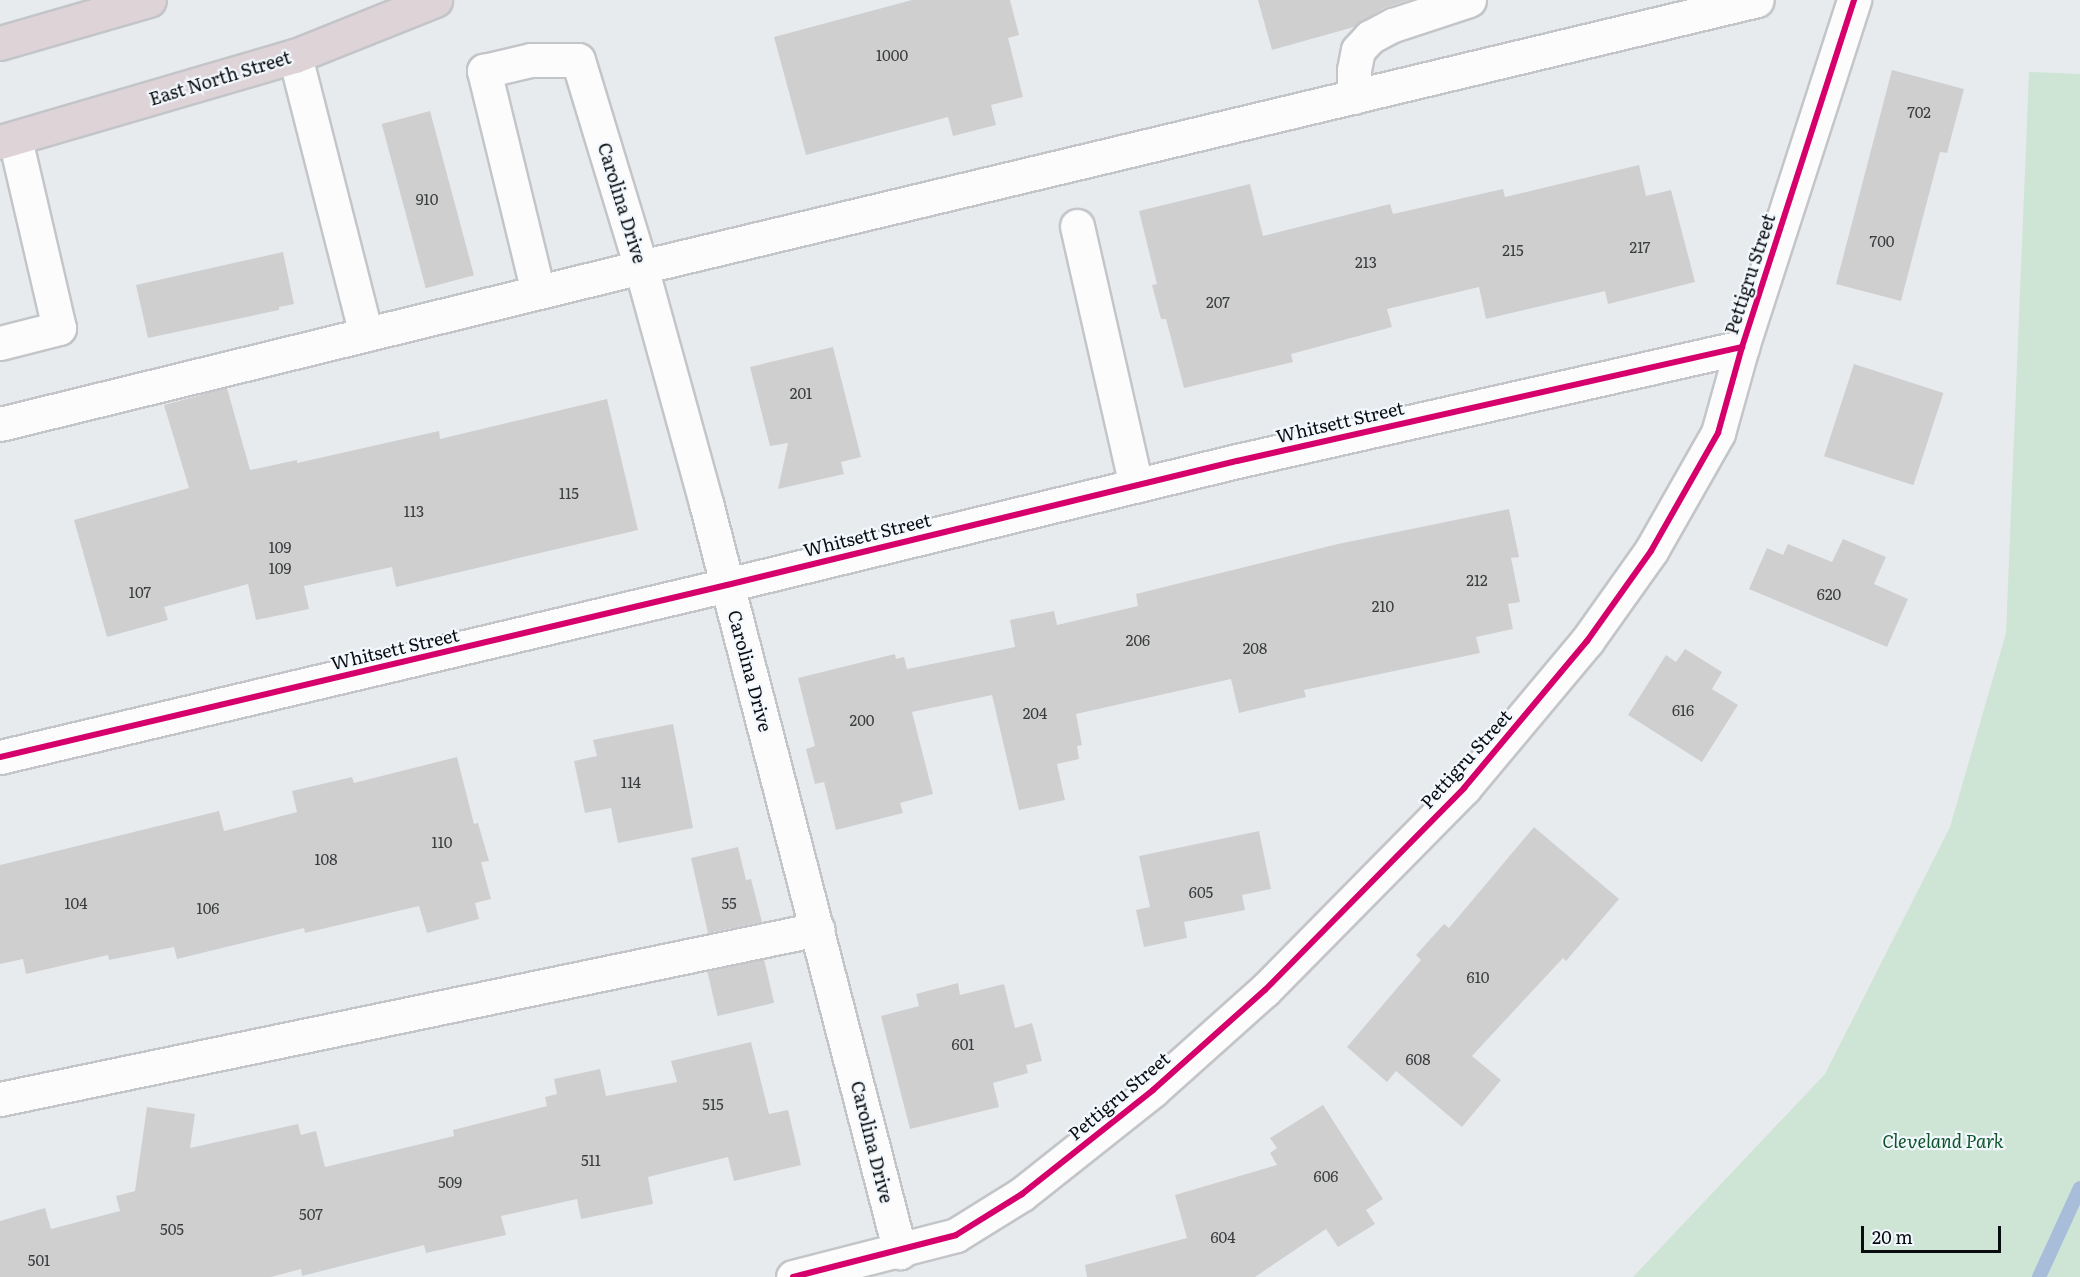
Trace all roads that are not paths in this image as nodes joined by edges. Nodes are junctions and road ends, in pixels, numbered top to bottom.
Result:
1 (148, 0) edge
2 (435, 0) edge
3 (1469, 0) edge
4 (1854, 0) edge
5 (1739, 2) edge
6 (0, 43) edge
7 (295, 57) junction
8 (1354, 97) junction
9 (8, 140) edge
10 (1077, 226) dead end
11 (641, 267) junction
12 (538, 292) junction
13 (366, 334) junction
14 (0, 343) edge
15 (1742, 346) junction
16 (0, 424) edge
17 (1136, 485) junction
18 (727, 585) junction
19 (0, 757) edge
20 (818, 929) junction
21 (0, 1099) edge
22 (900, 1252) junction
23 (794, 1277) edge

1 - 6 highway
2 - 7 highway, East North Street
3 - 8 street
4 - 15 street, Pettigru Street
5 - 8 street
7 - 9 highway, East North Street
7 - 13 street
8 - 11 street
9 - 14 street
10 - 17 street
11 - 12 street
11 - 12 street, Carolina Drive
11 - 18 street, Carolina Drive
12 - 13 street
13 - 16 street
15 - 17 street, Whitsett Street
15 - 22 street, Pettigru Street
17 - 18 street, Whitsett Street
18 - 19 street, Whitsett Street
18 - 20 street, Carolina Drive
20 - 21 street
20 - 22 street, Carolina Drive
22 - 23 street, Pettigru Street

